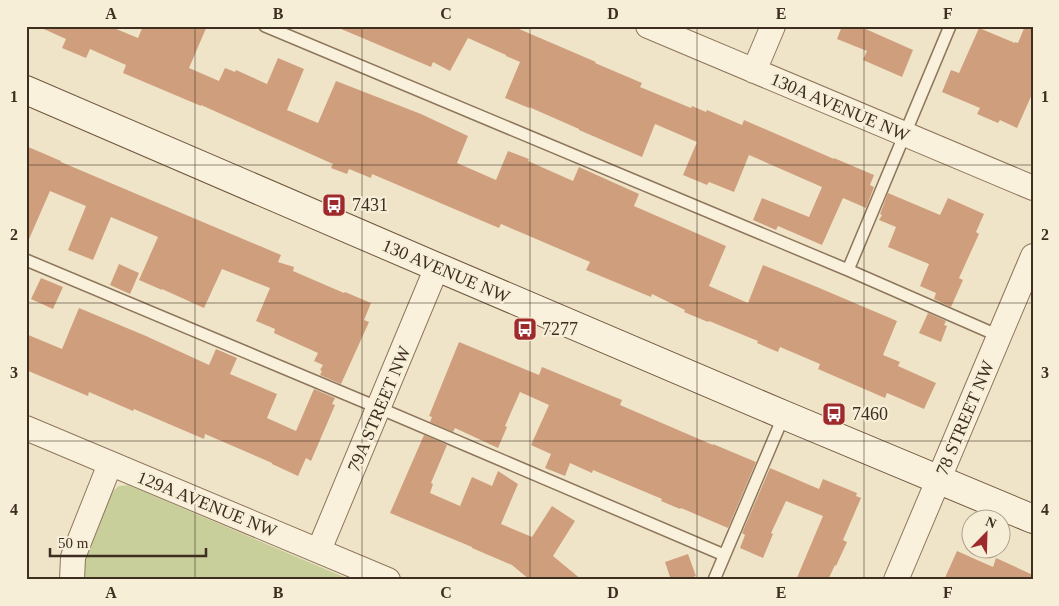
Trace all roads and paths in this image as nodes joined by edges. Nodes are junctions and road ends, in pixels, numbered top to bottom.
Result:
1 (265, 26) edge
2 (648, 26) edge
3 (773, 26) edge
4 (950, 26) edge
5 (754, 71) junction
6 (26, 90) edge
7 (905, 134) junction
8 (1033, 188) edge
9 (1033, 256) edge
10 (26, 260) edge
11 (437, 267) junction
12 (848, 270) junction
13 (999, 336) junction
14 (379, 408) junction
15 (784, 415) junction
16 (26, 428) edge
17 (110, 464) junction
18 (939, 479) junction
19 (1033, 519) edge
20 (319, 550) junction
21 (724, 555) junction
22 (72, 580) edge
23 (388, 580) edge
24 (714, 580) edge
25 (896, 580) edge

1 - 12 lane
2 - 5 street, 130A AVENUE NW
3 - 5 street
4 - 7 lane
5 - 7 street, 130A AVENUE NW
6 - 11 street, 130 AVENUE NW
7 - 8 street, 130A AVENUE NW
7 - 12 lane
9 - 13 street, 78 STREET NW
10 - 14 lane
11 - 14 street, 79A STREET NW
11 - 15 street, 130 AVENUE NW
12 - 13 lane
13 - 18 street, 78 STREET NW
14 - 20 street, 79A STREET NW
14 - 21 lane
15 - 18 street, 130 AVENUE NW
15 - 21 lane
16 - 17 street, 129A AVENUE NW
17 - 20 street, 129A AVENUE NW
17 - 22 street
18 - 19 street, 130 AVENUE NW
18 - 25 street, 78 STREET NW
20 - 23 street, 129A AVENUE NW
21 - 24 lane

